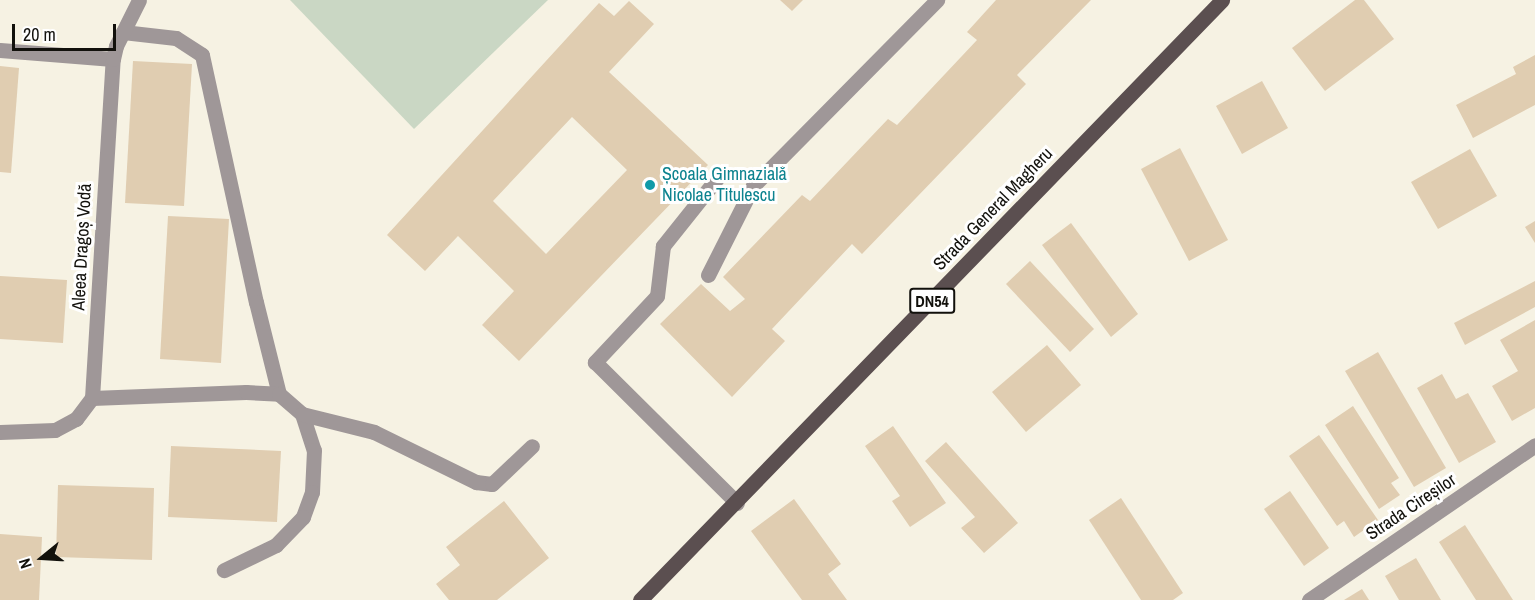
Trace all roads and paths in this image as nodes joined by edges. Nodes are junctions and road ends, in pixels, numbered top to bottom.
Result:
1 (139, 0) edge
2 (937, 0) edge
3 (1222, 0) edge
4 (123, 32) junction
5 (0, 50) edge
6 (113, 59) junction
7 (722, 172) dead end
8 (708, 275) dead end
9 (279, 394) junction
10 (92, 398) junction
11 (302, 414) junction
12 (0, 432) edge
13 (1535, 445) edge
14 (532, 446) dead end
15 (737, 503) junction
16 (224, 570) dead end
17 (640, 600) edge
18 (1310, 600) edge

1 - 4 street, Aleea Dragoș Vodă
2 - 8 street
3 - 15 main road, Strada General Magheru / DN54
4 - 6 street, Aleea Dragoș Vodă
4 - 9 street
5 - 6 street
6 - 10 street, Aleea Dragoș Vodă
7 - 15 street
9 - 10 street
9 - 11 street
10 - 12 street
11 - 14 street
11 - 16 street
13 - 18 street, Strada Cireșilor
15 - 17 main road, Strada General Magheru / DN54

